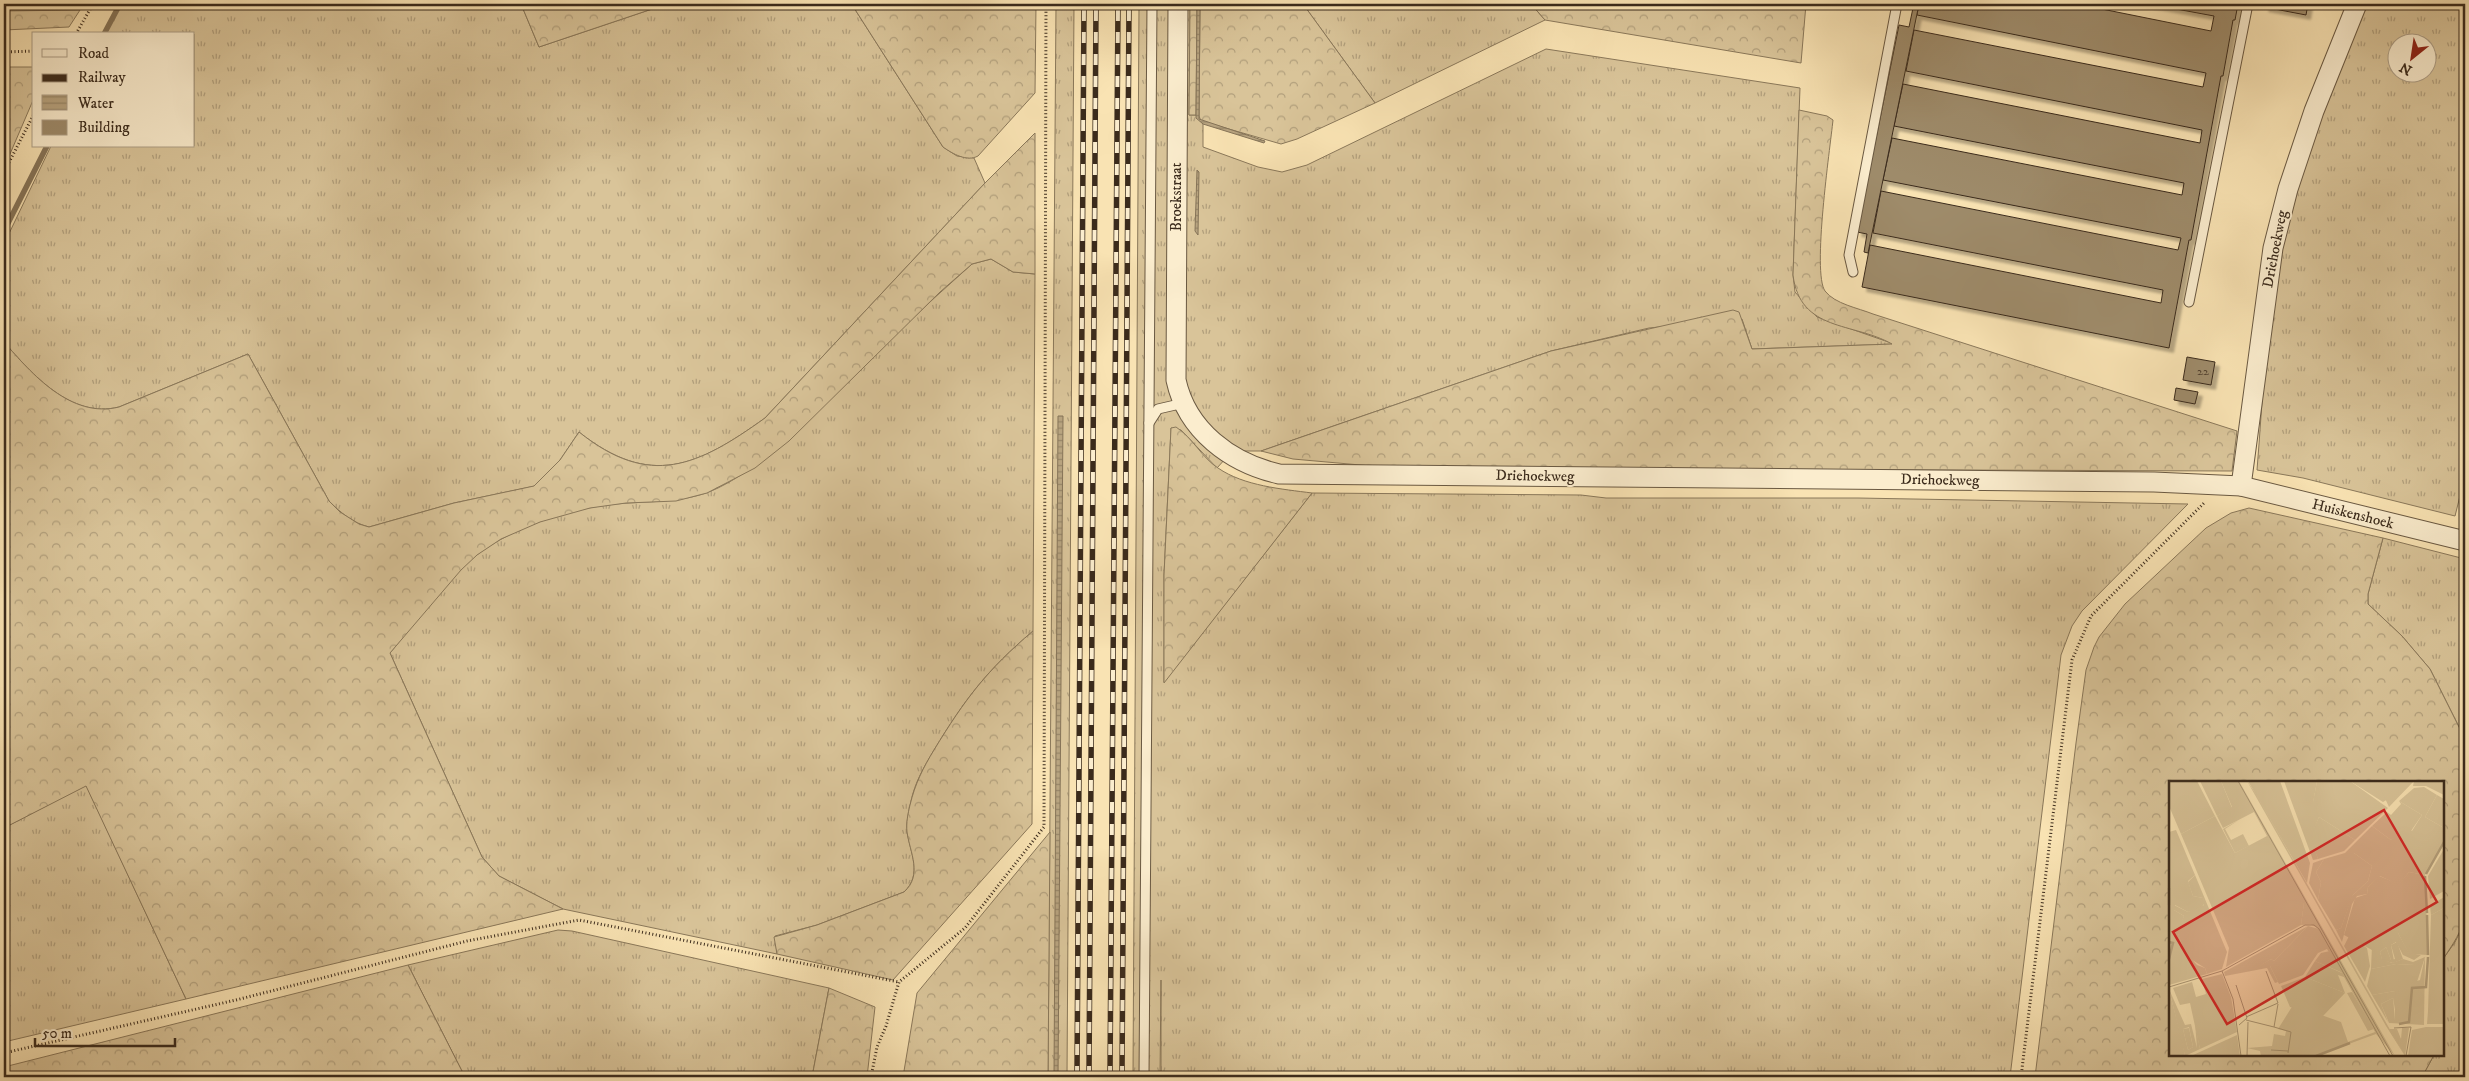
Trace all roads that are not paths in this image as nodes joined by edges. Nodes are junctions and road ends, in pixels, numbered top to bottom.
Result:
1 (1152, 4) edge
2 (1178, 4) edge
3 (1898, 4) edge
4 (2248, 4) edge
5 (2357, 4) edge
6 (1853, 272) dead end
7 (2189, 302) dead end
8 (1181, 397) junction
9 (1148, 431) junction
10 (2240, 486) junction
11 (2465, 541) edge
12 (1144, 1077) edge

1 - 9 lane
2 - 8 street, Broekstraat
3 - 6 lane
4 - 7 lane
5 - 10 street, Driehoekweg
8 - 9 lane
8 - 10 street, Driehoekweg
9 - 12 lane
10 - 11 street, Huiskenshoek

